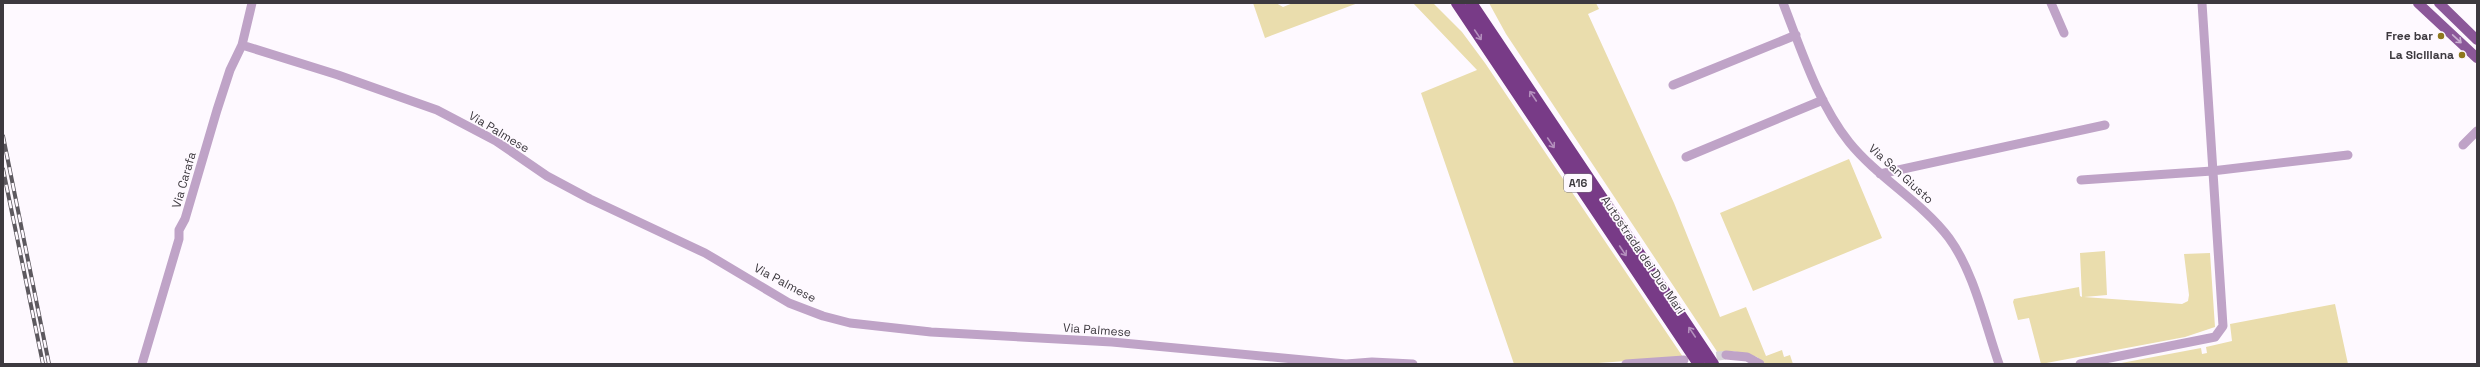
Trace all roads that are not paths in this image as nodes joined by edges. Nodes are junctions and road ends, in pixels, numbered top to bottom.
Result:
1 (252, 3) edge
2 (1457, 3) edge
3 (1471, 3) edge
4 (1783, 3) edge
5 (2051, 3) edge
6 (2202, 3) edge
7 (2418, 3) edge
8 (2439, 3) edge
9 (2064, 33) dead end
10 (1796, 35) junction
11 (2477, 40) edge
12 (242, 45) junction
13 (2477, 58) edge
14 (1673, 85) dead end
15 (1823, 100) junction
16 (2105, 125) dead end
17 (2476, 134) edge
18 (2463, 145) dead end
19 (2348, 155) dead end
20 (1686, 157) dead end
21 (2212, 171) junction
22 (1880, 174) junction
23 (2081, 180) dead end
24 (1726, 355) tunnel mouth
25 (1684, 360) dead end
26 (142, 364) edge
27 (1413, 364) edge
28 (1626, 364) edge
29 (1699, 364) edge
30 (1714, 364) edge
31 (1760, 364) edge
32 (1999, 364) edge
33 (2080, 364) edge

1 - 12 street, Via Carafa
2 -> 29 highway, Autostrada dei Due Mari / A16
30 -> 3 highway, Autostrada dei Due Mari / A16
4 - 10 street, Via San Giusto
5 - 9 street
6 - 21 street
7 -> 13 main road
8 - 11 main road
10 - 14 street
10 - 15 street, Via San Giusto
12 - 26 street, Via Carafa
12 - 27 street, Via Palmese
15 - 20 street
15 - 22 street, Via San Giusto
16 - 22 street
17 - 18 street
19 - 21 street
21 - 23 street
21 - 33 street
22 - 32 street, Via San Giusto
24 - 31 street
25 - 28 street

